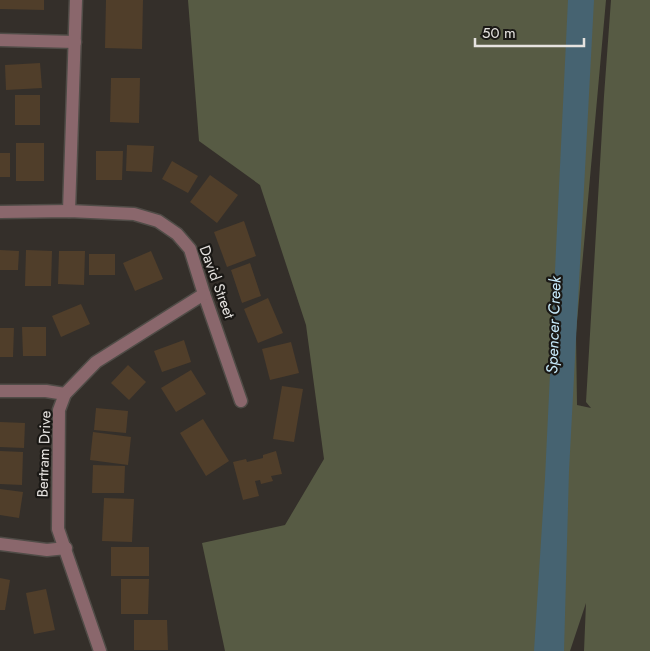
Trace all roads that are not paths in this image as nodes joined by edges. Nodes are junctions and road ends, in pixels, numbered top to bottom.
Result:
1 (76, 0) edge
2 (0, 40) edge
3 (75, 42) junction
4 (69, 211) junction
5 (0, 212) edge
6 (204, 294) junction
7 (0, 390) edge
8 (65, 394) junction
9 (241, 401) dead end
10 (0, 544) edge
11 (66, 548) junction
12 (100, 651) edge

1 - 3 street
2 - 3 street
3 - 4 street
4 - 5 street, David Street
4 - 6 street, David Street
6 - 8 street, Bertram Drive
6 - 9 street, David Street
7 - 8 street
8 - 11 street, Bertram Drive
10 - 11 street
11 - 12 street, Bertram Drive

